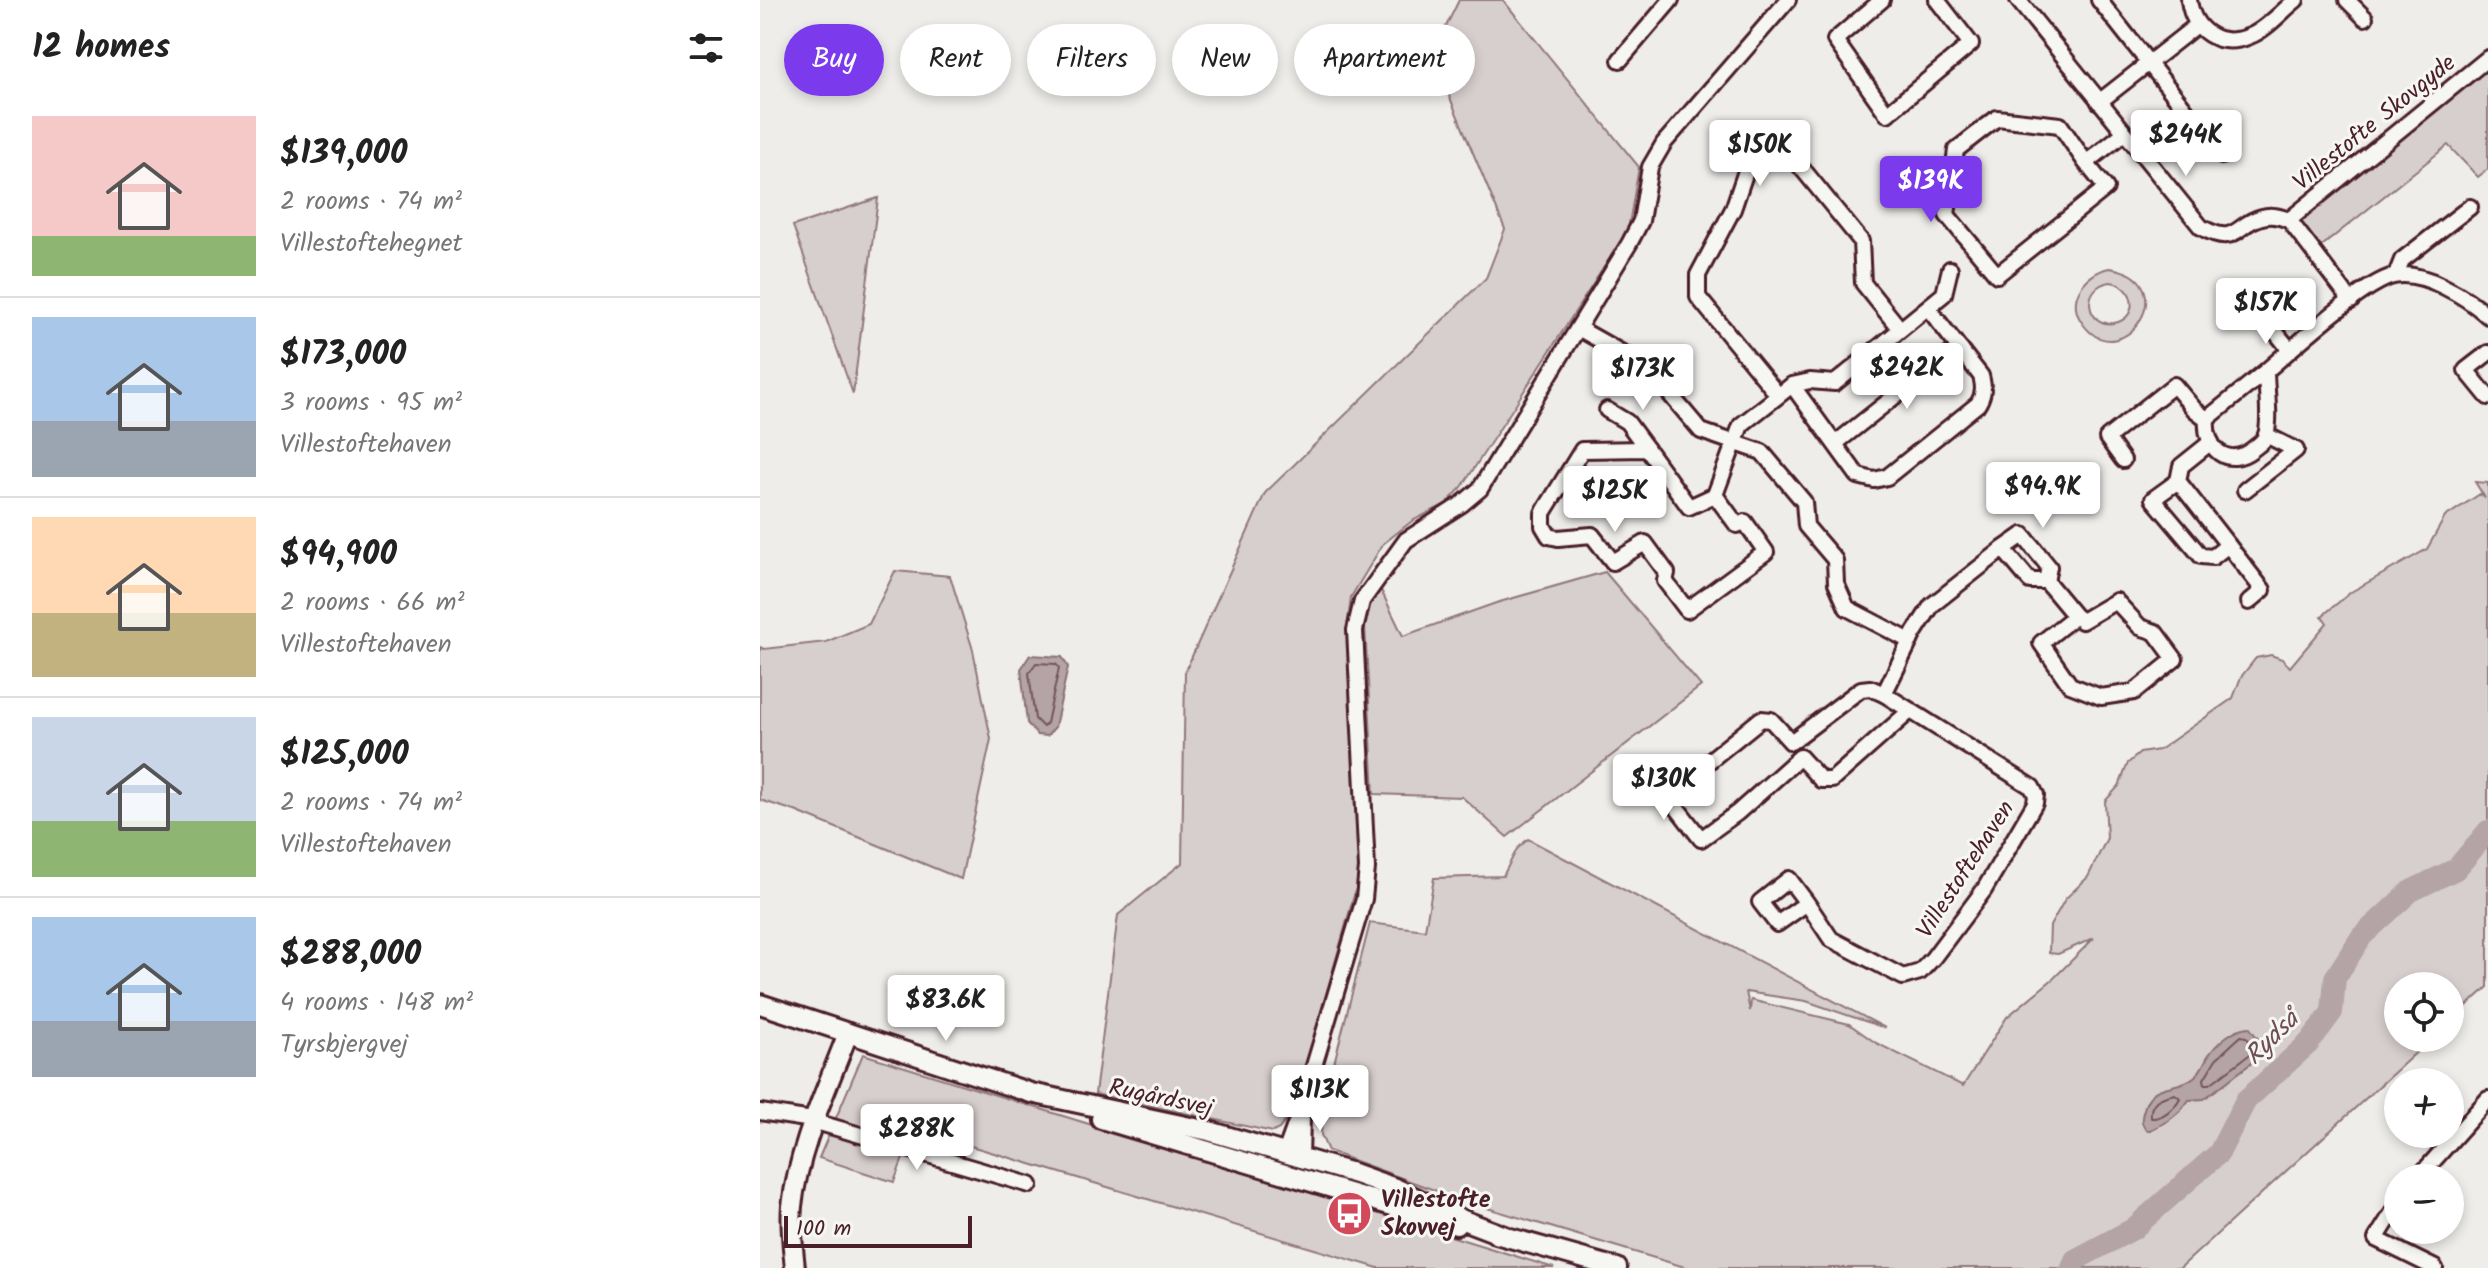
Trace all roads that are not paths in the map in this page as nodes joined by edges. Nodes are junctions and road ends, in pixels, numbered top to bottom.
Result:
1 (1671, 0) edge
2 (1882, 0) edge
3 (1937, 0) edge
4 (2018, 0) edge
5 (2099, 0) edge
6 (2189, 0) edge
7 (2296, 0) edge
8 (2347, 0) edge
9 (1783, 2) edge
10 (2365, 18) dead end
11 (2197, 25) junction
12 (2488, 58) edge
13 (1620, 60) dead end
14 (2149, 64) junction
15 (2099, 102) junction
16 (2124, 133) junction
17 (2222, 156) dead end
18 (2086, 163) junction
19 (2470, 207) dead end
20 (2289, 220) junction
21 (1950, 269) dead end
22 (2396, 275) junction
23 (2351, 301) junction
24 (2254, 305) dead end
25 (1928, 308) junction
26 (2488, 316) edge
27 (1578, 328) junction
28 (1900, 329) junction
29 (1961, 350) junction
30 (2290, 350) junction
31 (2488, 353) edge
32 (2266, 371) junction
33 (1792, 385) junction
34 (1778, 395) junction
35 (2488, 397) edge
36 (1607, 410) dead end
37 (2207, 419) junction
38 (2266, 435) junction
39 (2211, 442) junction
40 (1836, 443) junction
41 (1733, 444) junction
42 (1647, 449) junction
43 (2123, 460) dead end
44 (2178, 481) junction
45 (2245, 490) dead end
46 (1715, 495) junction
47 (2228, 545) junction
48 (2003, 549) junction
49 (2046, 581) junction
50 (2249, 602) dead end
51 (2075, 616) junction
52 (1910, 641) junction
53 (1884, 694) junction
54 (1910, 711) junction
55 (1807, 903) dead end
56 (760, 1004) edge
57 (848, 1033) junction
58 (1031, 1093) junction
59 (2488, 1099) edge
60 (760, 1112) edge
61 (815, 1122) junction
62 (2430, 1164) edge
63 (1288, 1165) junction
64 (1030, 1185) dead end
65 (2384, 1226) edge
66 (2384, 1243) edge
67 (2385, 1244) edge
68 (2427, 1266) edge
69 (795, 1268) edge
70 (1617, 1268) edge

1 - 13 street
2 - 3 street
4 - 15 street
5 - 14 street
6 - 11 street
7 - 11 street
8 - 10 street
9 - 27 street
11 - 14 street
12 - 20 street, Villestofte Skovgyde
14 - 15 street
14 - 17 street
15 - 16 street
16 - 18 street
16 - 20 street
18 - 18 street
19 - 22 street
20 - 23 street
21 - 25 street
22 - 23 street
22 - 26 street
23 - 30 street
24 - 30 street
25 - 28 street
25 - 29 street
27 - 41 street
27 - 63 street
28 - 33 street
28 - 34 street
29 - 40 street
29 - 40 street
30 - 32 street
31 - 35 street
32 - 37 street
32 - 38 street
33 - 34 street
33 - 40 street
34 - 41 street
36 - 42 street
37 - 39 street
37 - 43 street
38 - 39 street
38 - 45 street
39 - 44 street
41 - 46 street
41 - 52 street
42 - 46 street
42 - 46 street
44 - 47 street
44 - 47 street
47 - 50 street
48 - 49 street
48 - 49 street
48 - 52 street
49 - 51 street
51 - 51 street
52 - 53 street
53 - 54 street, Villestoftehaven
53 - 54 street
54 - 55 street, Villestoftehaven
56 - 57 main road, Rugårdsvej
57 - 58 main road, Rugårdsvej
57 - 61 main road
58 - 63 main road, Rugårdsvej
58 - 63 main road, Rugårdsvej
59 - 62 street
60 - 61 street
61 - 64 street
61 - 69 main road
63 - 70 main road, Rugårdsvej
65 - 66 street
67 - 68 street

